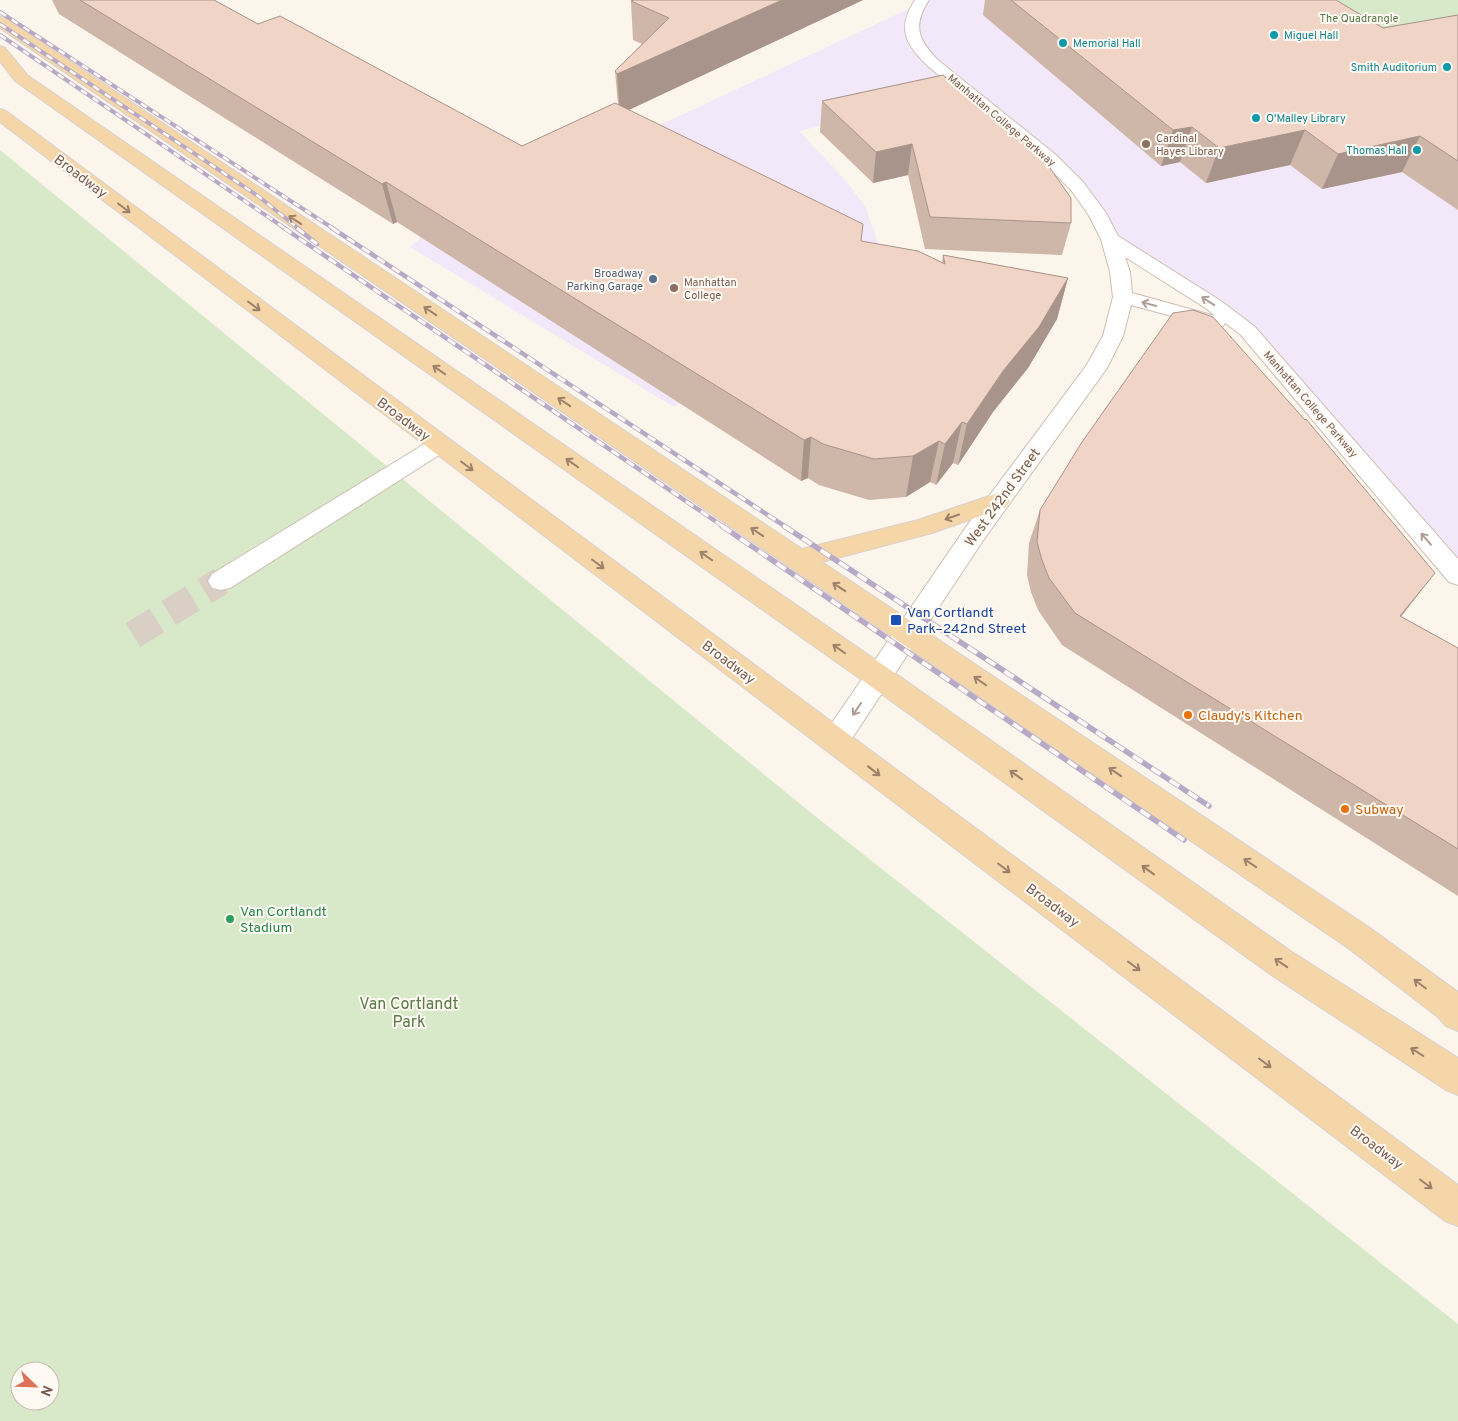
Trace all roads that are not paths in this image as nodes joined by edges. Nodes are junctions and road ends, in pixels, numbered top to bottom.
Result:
1 (922, 0) edge
2 (0, 21) edge
3 (0, 52) edge
4 (0, 64) edge
5 (22, 78) junction
6 (5, 120) edge
7 (1110, 239) junction
8 (1123, 297) junction
9 (1247, 330) junction
10 (439, 445) junction
11 (998, 501) junction
12 (798, 559) junction
13 (1458, 576) edge
14 (221, 581) tunnel mouth
15 (909, 633) junction
16 (879, 677) junction
17 (835, 741) junction
18 (1458, 1015) edge
19 (1458, 1078) edge
20 (1458, 1208) edge

1 - 7 street, Manhattan College Parkway
12 -> 2 main road
3 - 5 main road
4 - 5 main road
16 -> 5 main road
6 -> 10 main road, Broadway
7 - 8 street, West 242nd Street
9 -> 7 street, Manhattan College Parkway
9 -> 8 street
8 - 11 street, West 242nd Street
13 -> 9 street, Manhattan College Parkway
10 - 14 street
10 -> 17 main road, Broadway
11 -> 12 main road
11 - 15 street, West 242nd Street
15 -> 12 main road
15 - 16 street, West 242nd Street
18 -> 15 main road
16 -> 17 street, West 242nd Street
19 -> 16 main road
17 -> 20 main road, Broadway

